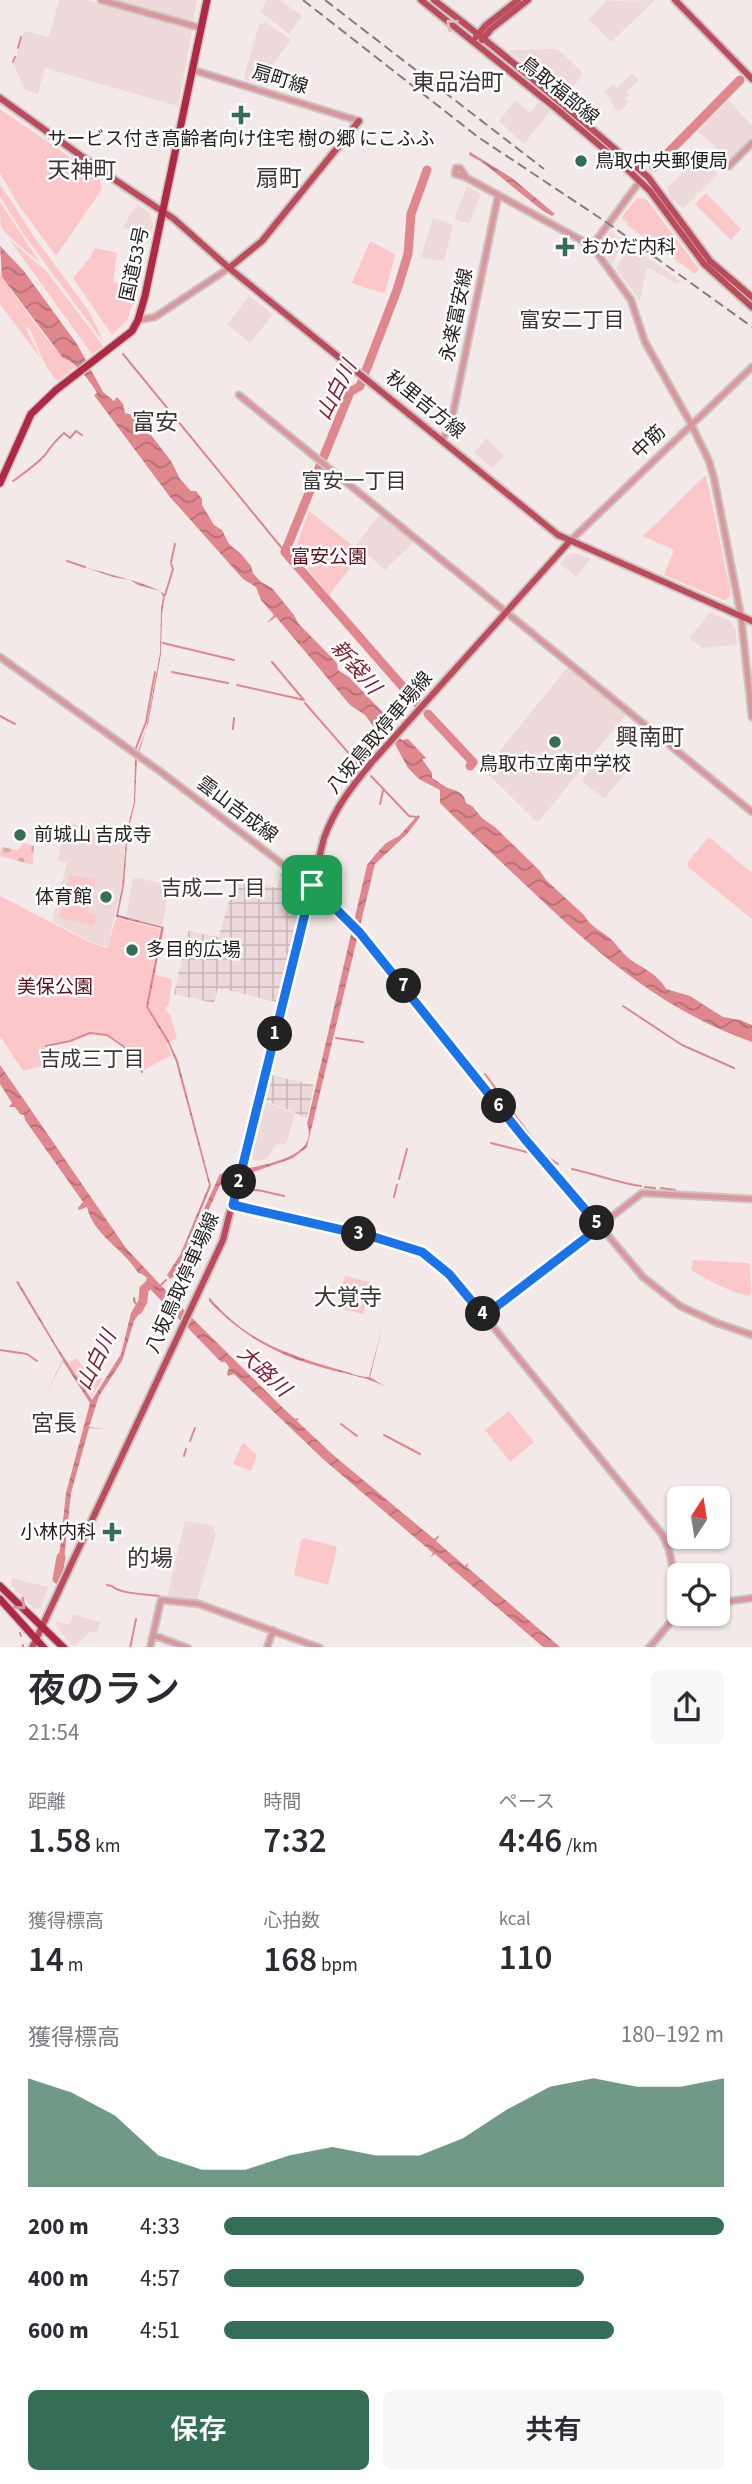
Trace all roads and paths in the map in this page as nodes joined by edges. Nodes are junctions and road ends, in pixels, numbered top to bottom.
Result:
1 (102, 0) edge
2 (207, 0) edge
3 (421, 0) edge
4 (436, 0) edge
5 (518, 0) edge
6 (528, 0) edge
7 (675, 0) edge
8 (429, 6) junction
9 (201, 28) junction
10 (481, 37) junction
11 (476, 44) junction
12 (192, 70) junction
13 (752, 79) edge
14 (0, 98) edge
15 (359, 121) joint
16 (752, 143) edge
17 (729, 166) dead end
18 (467, 178) dead end
19 (640, 181) junction
20 (498, 196) junction
21 (162, 212) junction
22 (592, 246) junction
23 (229, 268) junction
24 (752, 297) edge
25 (752, 307) edge
26 (138, 320) junction
27 (752, 367) edge
28 (239, 395) dead end
29 (691, 424) junction
30 (442, 439) junction
31 (0, 483) edge
32 (569, 541) junction
33 (505, 612) junction
34 (741, 616) junction
35 (752, 621) edge
36 (0, 657) edge
37 (752, 717) edge
38 (752, 812) edge
39 (312, 885) junction
40 (752, 1199) edge
41 (233, 1205) junction
42 (600, 1227) junction
43 (484, 1316) junction
44 (752, 1335) edge
45 (672, 1563) edge
46 (0, 1586) edge
47 (752, 1598) edge
48 (0, 1600) edge
49 (730, 1601) edge
50 (42, 1625) junction
51 (667, 1626) edge
52 (272, 1630) junction
53 (153, 1635) junction
54 (35, 1639) junction
55 (32, 1647) edge
56 (44, 1647) edge
57 (64, 1647) edge
58 (150, 1647) edge
59 (188, 1647) edge
60 (267, 1647) edge
61 (320, 1647) edge
62 (649, 1647) edge

1 - 9 street
2 - 9 highway, 国道53号
3 - 8 main road, 鳥取福部線
4 - 8 street
4 - 10 main road, 鳥取福部線
5 - 10 main road
6 - 10 main road
7 - 13 main road
11 -> 8 main road, 鳥取福部線
9 - 12 highway, 国道53号
10 - 11 main road
10 - 24 main road, 鳥取福部線
11 - 19 main road, 鳥取福部線
12 - 15 street, 扇町線
12 - 21 highway, 国道53号
14 - 21 main road, 秋里吉方線
15 - 23 main road
16 - 17 street
18 - 20 street
19 - 22 street
19 - 25 main road, 鳥取福部線
20 - 22 street
20 - 30 street, 永楽富安線
21 - 23 main road, 秋里吉方線
21 - 26 highway, 国道53号
22 - 29 street
23 - 26 street
23 - 30 main road, 秋里吉方線
26 - 31 highway, 国道53号
27 - 29 street, 中筋
28 - 33 street
29 - 32 street, 中筋
29 - 34 street
30 - 32 main road, 秋里吉方線
32 - 33 main road, 八坂鳥取停車場線
32 - 34 main road, 秋里吉方線
33 - 38 street
33 - 39 main road, 八坂鳥取停車場線
34 - 35 main road, 秋里吉方線
34 - 37 street
36 - 39 street, 雲山吉成線
39 - 41 main road, 八坂鳥取停車場線
39 - 42 street, 雲山吉成線
40 - 42 street
41 - 43 street
41 - 50 main road, 八坂鳥取停車場線
42 - 43 street
42 - 44 street, 雲山吉成線
43 - 45 street
46 -> 50 highway
47 - 49 street
48 - 54 highway
50 - 54 main road, 八坂鳥取停車場線
50 - 57 highway
51 - 62 street
52 - 53 street
52 - 60 street
52 - 61 street
53 - 58 street
53 - 59 street
54 - 55 main road, 八坂鳥取停車場線
54 - 56 highway

